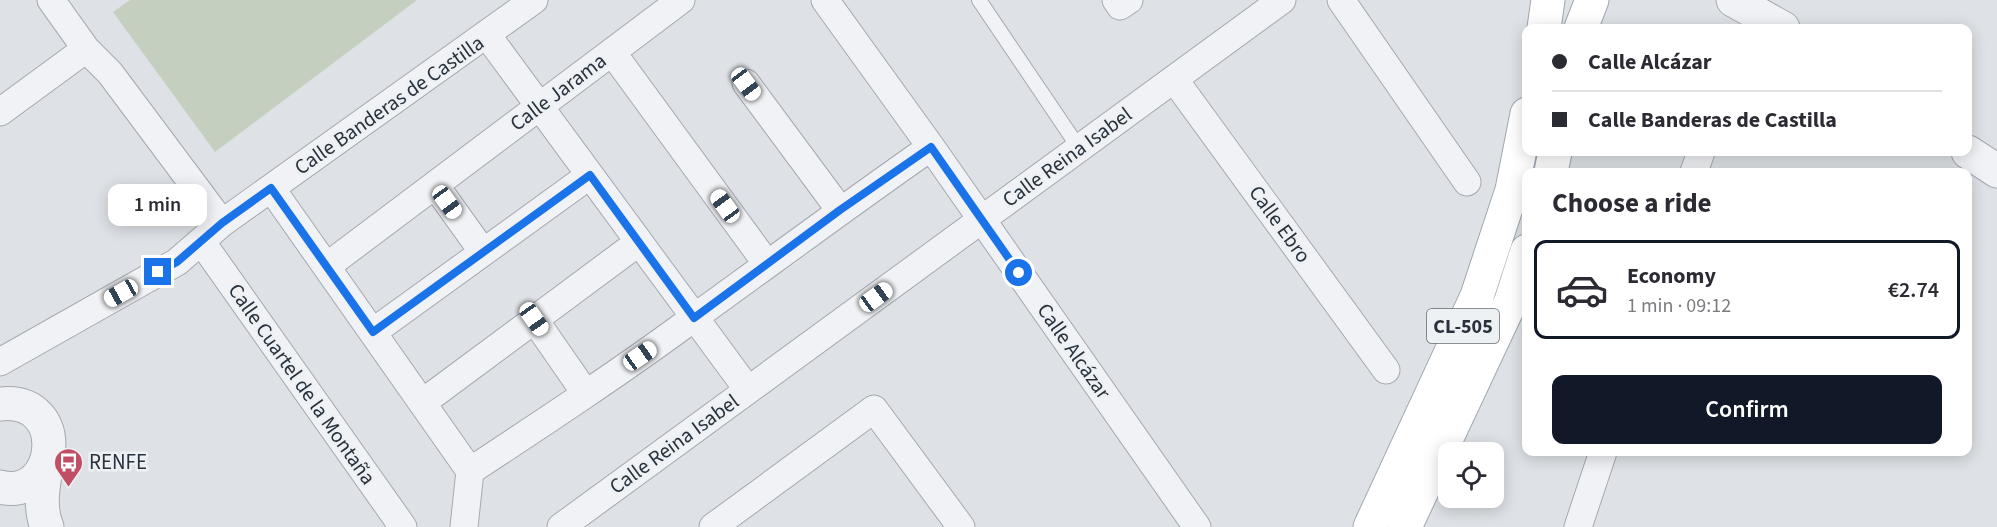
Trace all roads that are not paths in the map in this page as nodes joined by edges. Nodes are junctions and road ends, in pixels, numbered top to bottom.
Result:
1 (51, 0) edge
2 (534, 0) edge
3 (681, 0) edge
4 (825, 0) edge
5 (979, 0) edge
6 (1282, 0) edge
7 (1341, 0) edge
8 (1548, 0) edge
9 (1592, 0) edge
10 (1733, 0) edge
11 (1762, 15) edge
12 (1545, 24) edge
13 (1583, 24) edge
14 (487, 35) junction
15 (86, 49) junction
16 (612, 52) junction
17 (1174, 79) junction
18 (746, 84) dead end
19 (540, 106) junction
20 (0, 112) edge
21 (1522, 139) edge
22 (931, 147) junction
23 (1079, 148) junction
24 (1972, 155) edge
25 (1997, 171) edge
26 (590, 175) junction
27 (1467, 182) dead end
28 (435, 185) junction
29 (271, 188) junction
30 (840, 210) junction
31 (982, 220) junction
32 (222, 223) junction
33 (201, 241) junction
34 (639, 242) junction
35 (483, 252) junction
36 (767, 264) junction
37 (327, 266) junction
38 (1522, 267) edge
39 (694, 318) junction
40 (534, 319) junction
41 (373, 332) junction
42 (0, 362) edge
43 (1386, 370) dead end
44 (747, 390) junction
45 (586, 394) junction
46 (1, 400) edge
47 (422, 403) junction
48 (1602, 456) edge
49 (49, 457) junction
50 (470, 471) junction
51 (3, 488) edge
52 (46, 525) edge
53 (403, 527) edge
54 (464, 527) edge
55 (561, 527) edge
56 (713, 527) edge
57 (962, 527) edge
58 (1197, 527) edge
59 (1370, 527) edge
60 (1405, 527) edge
61 (1578, 527) edge

1 - 15 street
2 - 14 street, Calle Banderas de Castilla
3 - 16 street, Calle Jarama
4 - 22 street, Calle Alcázar
5 - 23 lane
6 - 17 street, Calle Reina Isabel
7 - 27 street
8 - 12 main road
9 - 13 main road
10 - 11 street
14 - 19 street
14 - 29 street, Calle Banderas de Castilla
15 - 20 street
15 - 32 street
16 - 19 street, Calle Jarama
16 - 36 street
17 - 23 street, Calle Reina Isabel
17 - 43 street, Calle Ebro
18 - 30 street
19 - 26 street
19 - 28 street, Calle Jarama
21 - 59 main road, CL-505
22 - 30 street
22 - 31 street, Calle Alcázar
23 - 31 street, Calle Reina Isabel
24 - 25 street
26 - 34 street
26 - 35 street
28 - 35 street
28 - 37 street, Calle Jarama
29 - 32 street, Calle Banderas de Castilla
29 - 37 street
30 - 36 street
31 - 44 street, Calle Reina Isabel
31 - 58 street, Calle Alcázar
32 - 33 street, Calle Banderas de Castilla
33 - 42 street, Calle Banderas de Castilla
33 - 53 street, Calle Cuartel de la Montaña
34 - 39 street
34 - 40 street
35 - 41 street
36 - 39 street
37 - 41 street
38 - 60 main road, CL-505
39 - 44 street
39 - 45 street
40 - 45 street
40 - 47 street
41 - 47 street
44 - 55 street, Calle Reina Isabel
45 - 50 street
46 - 49 street
47 - 50 street
48 - 61 street
49 - 51 street
49 - 52 street
50 - 54 street
51 - 52 street
56 - 57 street

